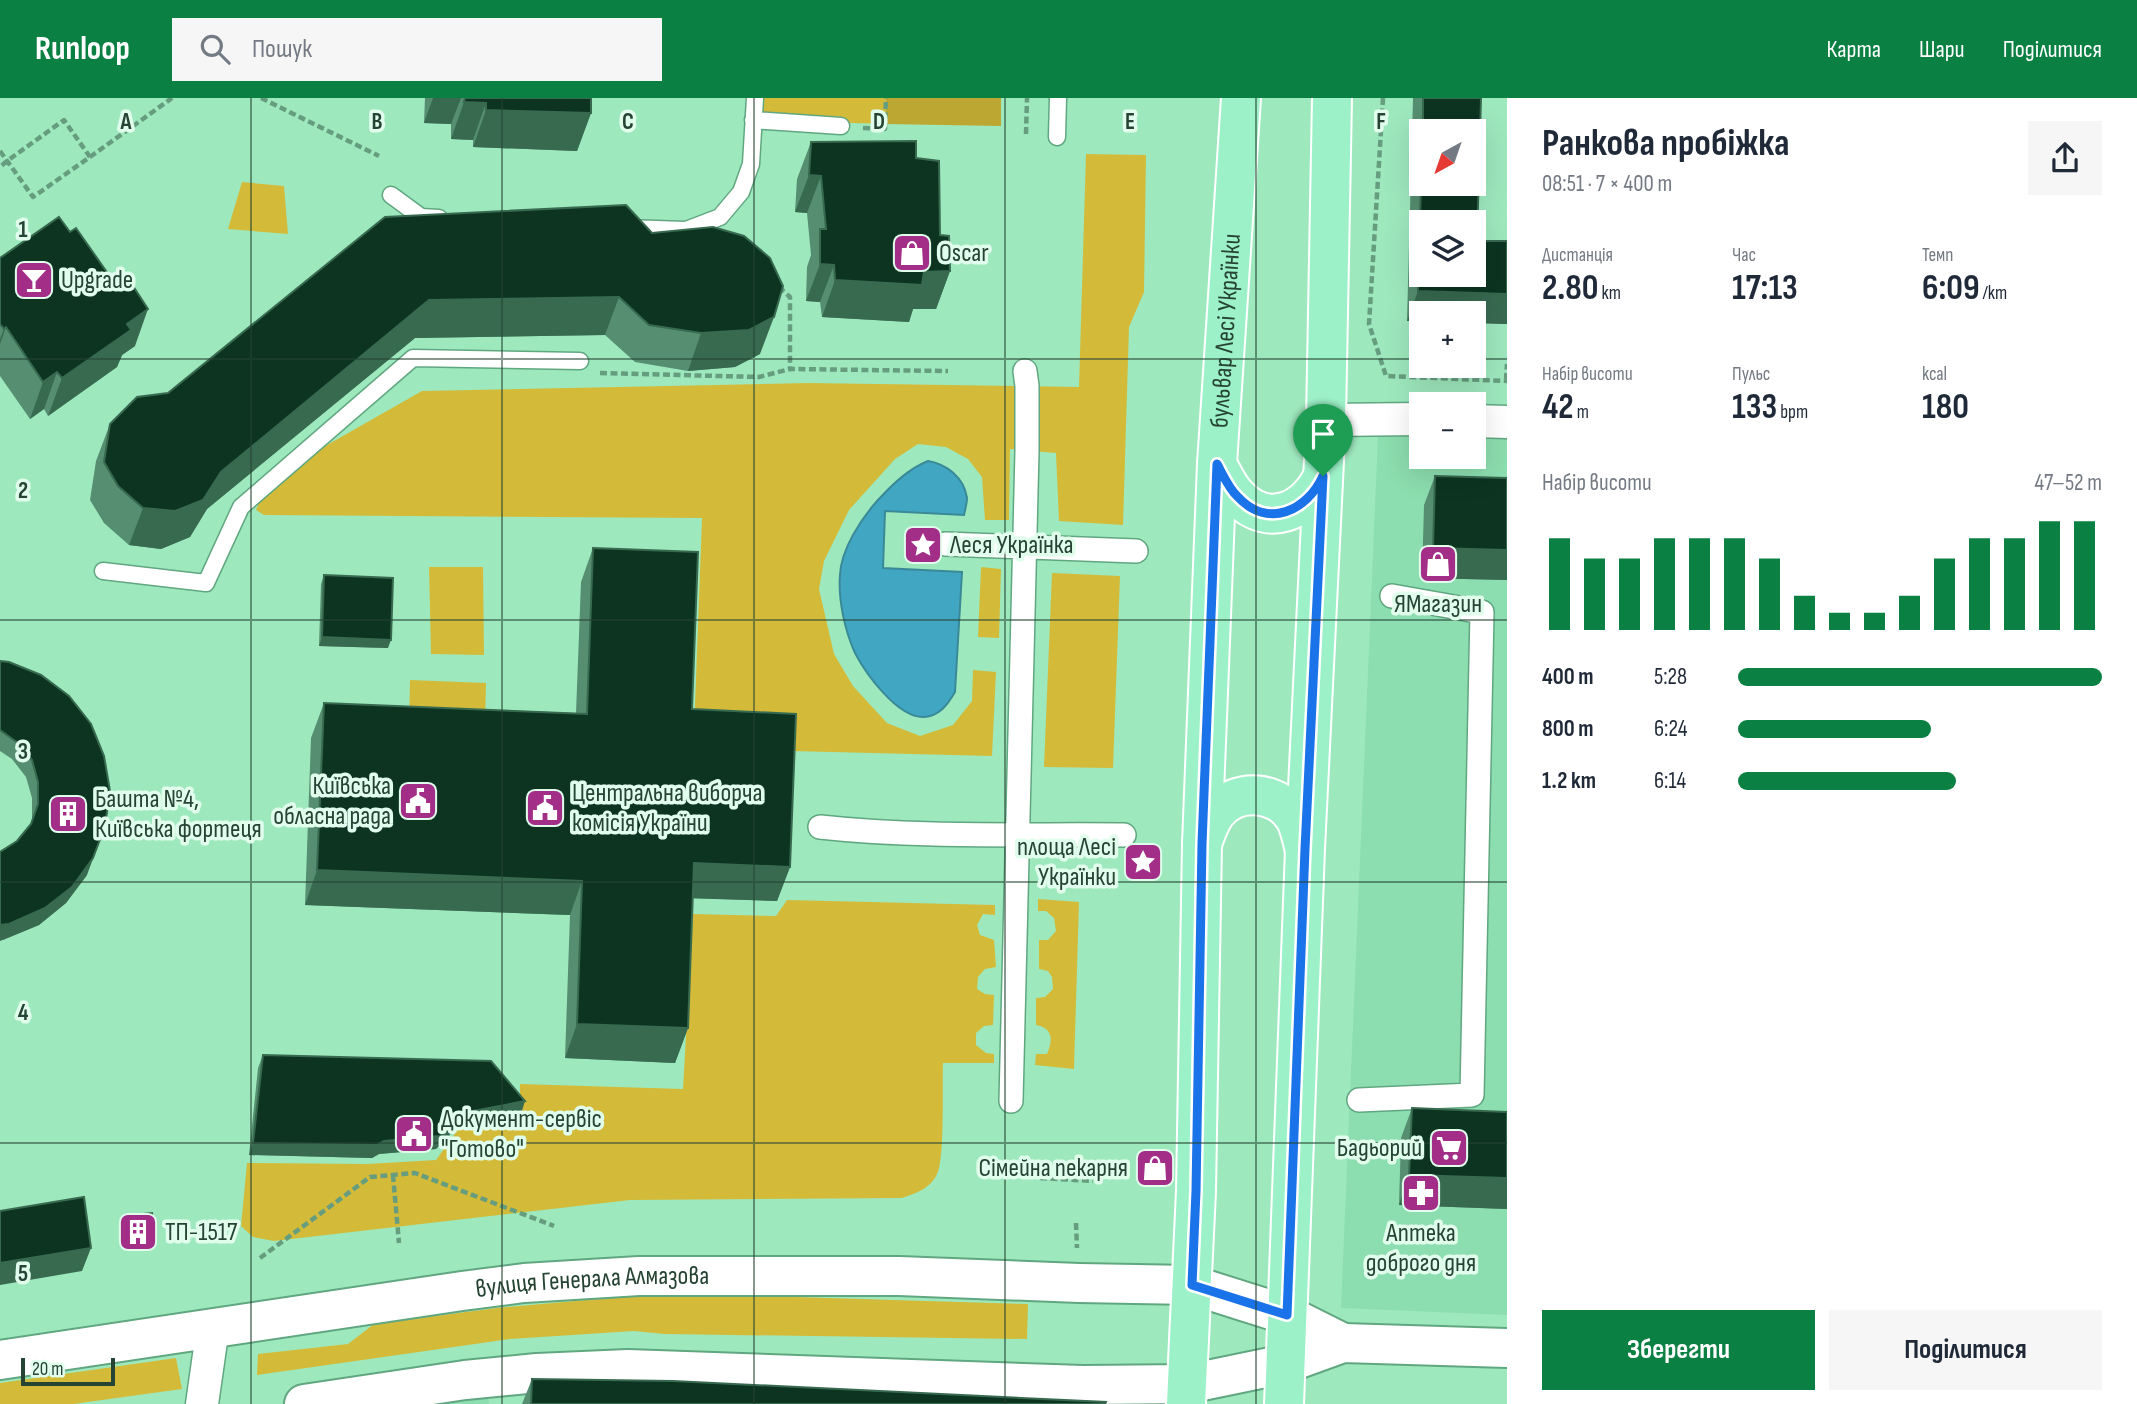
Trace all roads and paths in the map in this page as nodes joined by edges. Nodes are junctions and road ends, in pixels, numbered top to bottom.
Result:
1 (172, 98) edge
2 (261, 98) edge
3 (755, 98) edge
4 (886, 98) edge
5 (1027, 98) edge
6 (1058, 98) edge
7 (1241, 98) edge
8 (1332, 98) edge
9 (1382, 98) edge
10 (753, 120) junction
11 (841, 126) dead end
12 (885, 129) dead end
13 (1026, 134) dead end
14 (1056, 137) dead end
15 (0, 152) edge
16 (379, 156) dead end
17 (90, 157) junction
18 (7, 161) junction
19 (0, 167) edge
20 (391, 195) dead end
21 (448, 219) edge
22 (610, 227) edge
23 (790, 297) dead end
24 (580, 360) edge
25 (1507, 364) edge
26 (790, 369) junction
27 (948, 370) dead end
28 (1025, 371) dead end
29 (592, 373) dead end
30 (1507, 381) edge
31 (1409, 419) edge
32 (1325, 420) junction
33 (1486, 421) edge
34 (1507, 422) edge
35 (1217, 464) junction
36 (1323, 476) junction
37 (946, 544) dead end
38 (1024, 548) junction
39 (1136, 551) dead end
40 (103, 571) dead end
41 (1392, 597) dead end
42 (820, 827) dead end
43 (1017, 834) junction
44 (1124, 835) dead end
45 (1202, 844) junction
46 (1305, 849) junction
47 (1359, 1100) dead end
48 (1011, 1101) dead end
49 (393, 1175) junction
50 (1040, 1178) dead end
51 (1093, 1181) dead end
52 (554, 1226) dead end
53 (399, 1243) dead end
54 (260, 1258) dead end
55 (1192, 1285) junction
56 (1287, 1315) junction
57 (213, 1327) junction
58 (1343, 1343) junction
59 (1507, 1348) edge
60 (0, 1360) edge
61 (1285, 1364) junction
62 (1187, 1394) edge
63 (202, 1404) edge
64 (304, 1404) edge
65 (1284, 1404) edge

1 - 17 path
2 - 16 path
3 - 10 lane
4 - 12 path
5 - 13 path
6 - 14 lane
7 - 35 main road, бульвар Лесі Українки
8 - 32 main road
9 - 30 path
10 - 11 lane
10 - 22 lane
15 - 18 path
17 - 18 path
17 - 18 path
18 - 19 path
20 - 21 lane
23 - 26 path
24 - 40 lane
25 - 30 path
26 - 27 path
26 - 29 path
28 - 38 street
31 - 32 street
32 - 36 main road
33 - 34 street
35 - 36 main road
35 - 45 main road, бульвар Лесі Українки
36 - 46 main road
37 - 38 street
38 - 39 street
38 - 43 street
41 - 47 street
42 - 43 street
43 - 44 street
43 - 48 street
45 - 46 main road
45 - 55 main road, бульвар Лесі Українки
46 - 56 main road
49 - 52 path
49 - 53 path
49 - 54 path
50 - 51 path
55 - 56 main road
55 - 57 main road, вулиця Генерала Алмазова
55 - 62 main road, бульвар Лесі Українки
56 - 58 main road
56 - 61 main road
57 - 60 main road, вулиця Генерала Алмазова
57 - 63 street
58 - 59 main road
58 - 61 main road
61 - 62 main road
61 - 65 main road
62 - 64 main road

